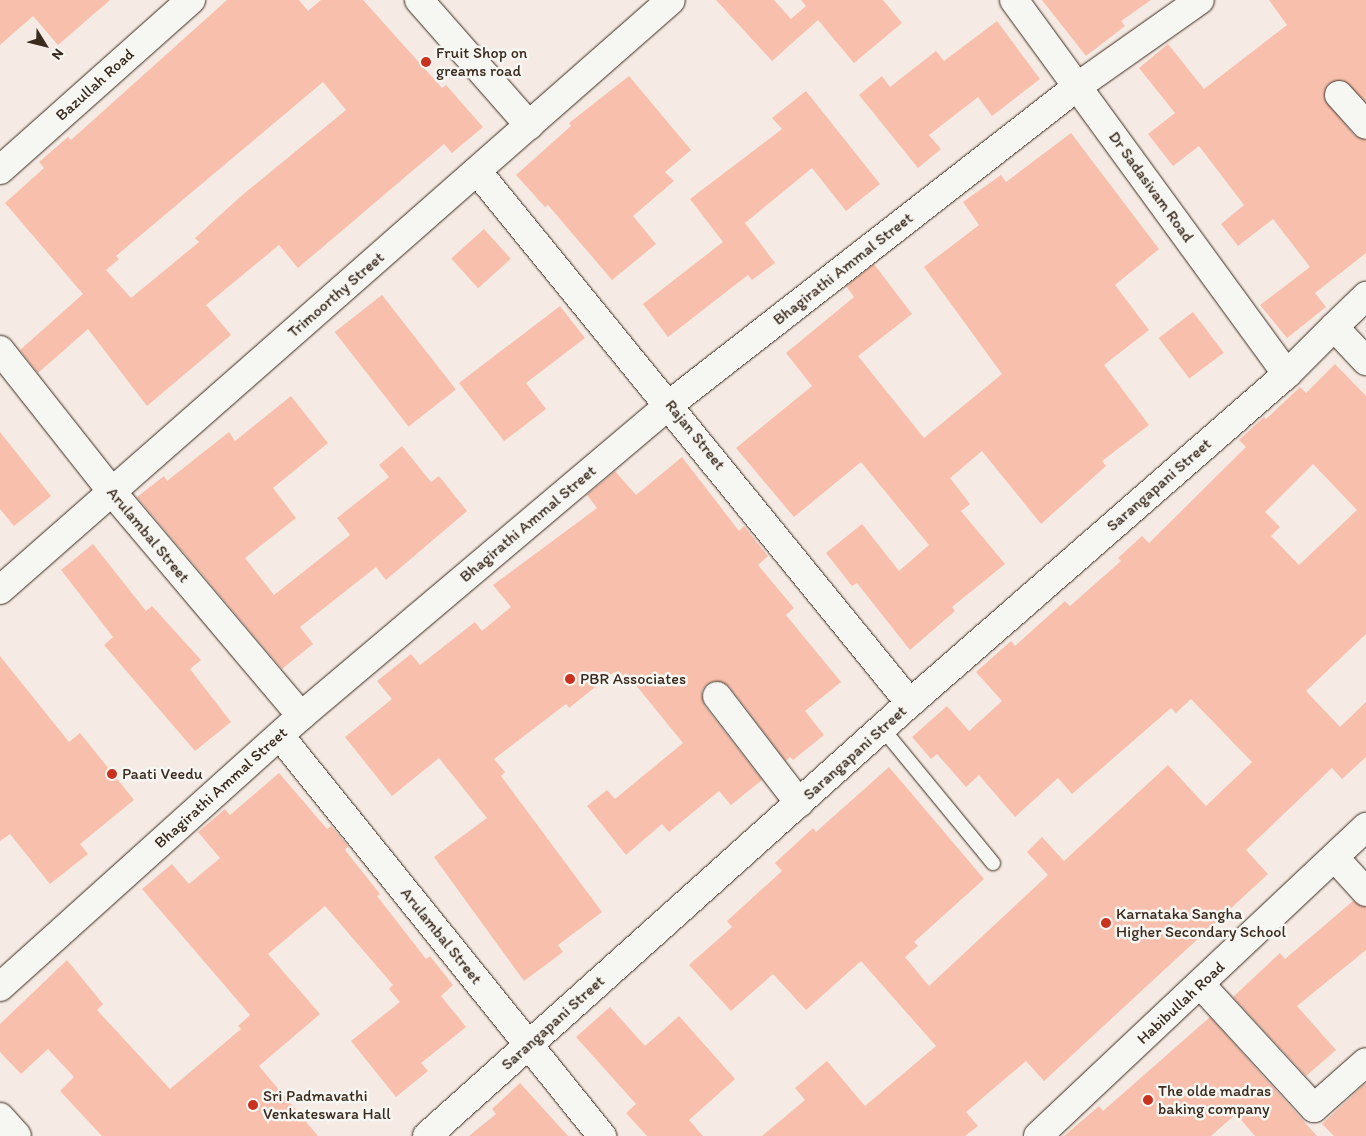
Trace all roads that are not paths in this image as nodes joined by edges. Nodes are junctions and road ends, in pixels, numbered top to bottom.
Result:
1 (191, 0) edge
2 (419, 0) edge
3 (671, 0) edge
4 (1014, 0) edge
5 (1200, 0) edge
6 (1078, 86) junction
7 (1339, 95) dead end
8 (529, 125) junction
9 (1366, 126) edge
10 (0, 170) edge
11 (477, 170) junction
12 (1366, 296) edge
13 (1334, 326) junction
14 (0, 350) edge
15 (1366, 361) edge
16 (1287, 374) junction
17 (670, 404) junction
18 (112, 492) junction
19 (0, 590) edge
20 (717, 696) dead end
21 (910, 703) junction
22 (301, 716) junction
23 (882, 728) junction
24 (280, 736) junction
25 (798, 803) junction
26 (1366, 827) edge
27 (1335, 858) junction
28 (993, 863) dead end
29 (1366, 892) edge
30 (1200, 985) junction
31 (0, 987) edge
32 (528, 1045) junction
33 (1366, 1062) edge
34 (0, 1117) edge
35 (17, 1136) edge
36 (427, 1136) edge
37 (602, 1136) edge
38 (1038, 1136) edge

1 - 10 street, Bazullah Road
2 - 8 street
3 - 8 street, Trimoorthy Street
4 - 6 street, Dr Sadasivam Road
5 - 6 street, Bhagirathi Ammal Street
6 - 16 street, Dr Sadasivam Road
6 - 17 street, Bhagirathi Ammal Street
7 - 9 street
8 - 11 street, Trimoorthy Street
11 - 17 street, Rajan Street
11 - 18 street, Trimoorthy Street
12 - 13 street, Sarangapani Street
13 - 15 street
13 - 16 street, Sarangapani Street
14 - 18 street, Arulambal Street
16 - 21 street, Sarangapani Street
17 - 21 street, Rajan Street
17 - 22 street, Bhagirathi Ammal Street
18 - 19 street, Trimoorthy Street
18 - 22 street, Arulambal Street
20 - 25 street
21 - 23 street, Sarangapani Street
22 - 24 street, Bhagirathi Ammal Street
23 - 25 street, Sarangapani Street
23 - 28 lane
24 - 31 street, Bhagirathi Ammal Street
24 - 32 street, Arulambal Street
25 - 32 street, Sarangapani Street
26 - 27 street, Habibullah Road
27 - 29 street
27 - 30 street, Habibullah Road
30 - 33 street
30 - 38 street, Habibullah Road
32 - 36 street, Sarangapani Street
32 - 37 street, Arulambal Street
34 - 35 street

